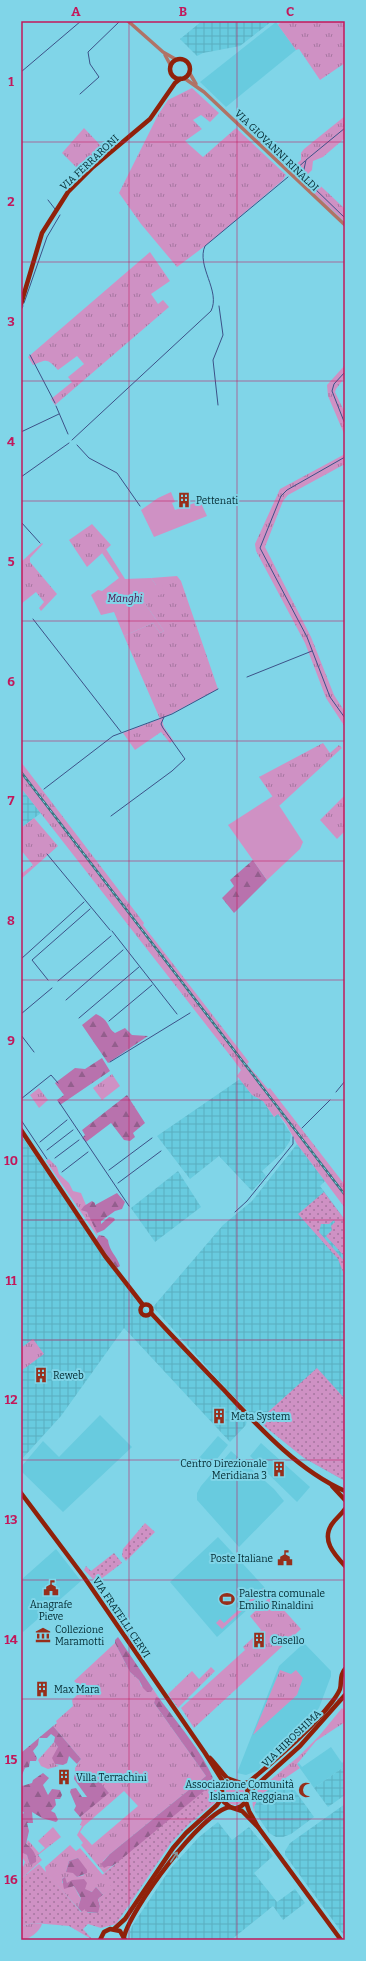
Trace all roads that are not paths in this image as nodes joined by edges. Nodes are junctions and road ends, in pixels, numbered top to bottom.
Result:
1 (128, 21) edge
2 (163, 52) junction
3 (177, 60) junction
4 (171, 66) junction
5 (190, 72) junction
6 (172, 74) junction
7 (182, 79) junction
8 (198, 86) junction
9 (170, 89) junction
10 (345, 225) edge
11 (21, 304) edge
12 (21, 1130) edge
13 (143, 1305) junction
14 (151, 1313) junction
15 (328, 1482) junction
16 (345, 1491) edge
17 (21, 1493) edge
18 (345, 1500) edge
19 (345, 1509) edge
20 (342, 1515) edge
21 (345, 1566) edge
22 (345, 1669) edge
23 (342, 1683) junction
24 (345, 1688) edge
25 (345, 1695) edge
26 (205, 1753) junction
27 (234, 1782) junction
28 (242, 1784) junction
29 (223, 1788) junction
30 (248, 1793) junction
31 (222, 1798) junction
32 (246, 1802) junction
33 (230, 1807) junction
34 (236, 1808) junction
35 (258, 1827) junction
36 (114, 1929) junction
37 (124, 1938) edge
38 (100, 1940) edge
39 (340, 1940) edge

1 - 2 street
2 - 3 street
2 - 4 street
3 - 4 main road
3 - 5 main road
4 - 6 main road
5 - 7 main road
5 - 8 street, VIA GIOVANNI RINALDI
6 - 7 main road
6 - 9 main road, VIA FERRARONI
7 - 8 street, VIA GIOVANNI RINALDI
7 - 9 main road, VIA FERRARONI
8 - 10 street, VIA GIOVANNI RINALDI
9 - 11 main road, VIA FERRARONI
12 - 13 main road
13 - 14 main road
13 - 14 main road
14 - 15 main road
15 - 16 main road
15 - 18 main road
17 - 26 main road, VIA FRATELLI CERVI
19 - 20 main road
20 - 21 main road
22 - 23 main road, VIA HIROSHIMA
23 - 24 main road
23 - 28 main road, VIA HIROSHIMA
25 - 30 main road, VIA HIROSHIMA
26 - 27 main road, VIA FRATELLI CERVI
26 - 29 main road, VIA FRATELLI CERVI
27 - 28 main road, VIA FRATELLI CERVI
27 - 29 main road
28 - 30 main road
29 - 31 main road, VIA FRATELLI CERVI
30 - 32 main road
31 - 33 main road
31 - 36 main road
32 - 34 main road
32 - 35 main road
33 - 34 main road
37 -> 33 main road
34 - 35 main road
35 - 39 main road
36 - 37 main road
36 - 38 main road

